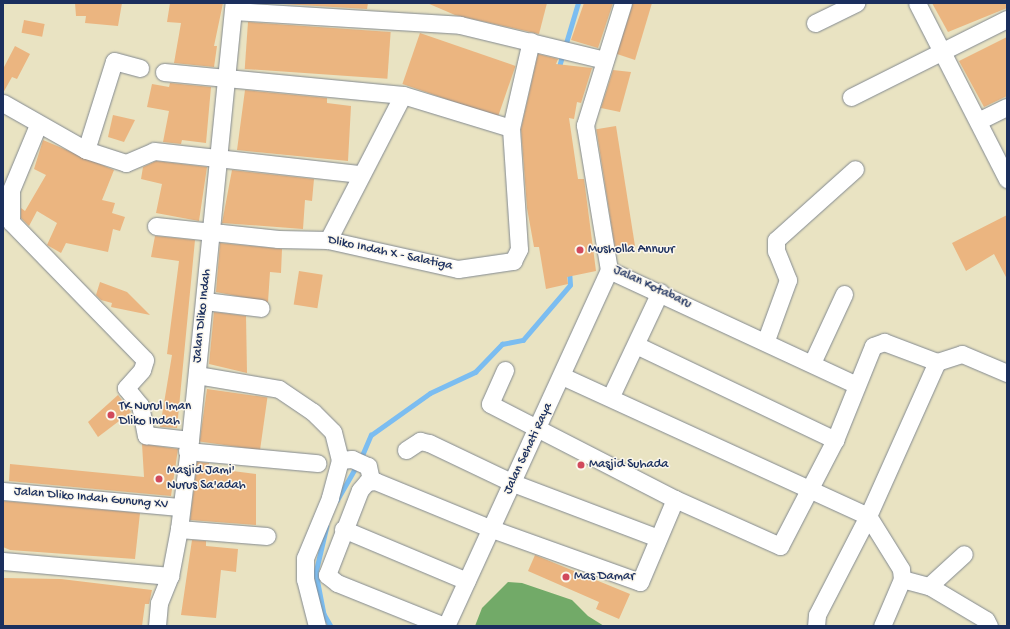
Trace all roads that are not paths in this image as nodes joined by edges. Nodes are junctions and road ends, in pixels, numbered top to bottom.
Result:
1 (623, 3) edge
2 (856, 3) edge
3 (917, 3) edge
4 (234, 7) edge
5 (1007, 19) edge
6 (815, 23) dead end
7 (531, 41) junction
8 (943, 49) junction
9 (605, 60) junction
10 (140, 68) dead end
11 (164, 72) dead end
12 (226, 80) junction
13 (403, 95) junction
14 (851, 98) dead end
15 (3, 103) edge
16 (1007, 107) edge
17 (978, 121) junction
18 (38, 125) junction
19 (511, 128) junction
20 (86, 150) junction
21 (219, 158) junction
22 (855, 169) dead end
23 (359, 174) junction
24 (1007, 179) edge
25 (156, 226) dead end
26 (211, 232) junction
27 (328, 240) junction
28 (609, 270) junction
29 (660, 292) junction
30 (844, 294) dead end
31 (205, 301) junction
32 (261, 308) dead end
33 (766, 340) junction
34 (636, 346) junction
35 (937, 362) junction
36 (812, 363) junction
37 (506, 370) dead end
38 (1007, 373) edge
39 (197, 375) junction
40 (562, 376) junction
41 (855, 384) junction
42 (611, 396) junction
43 (538, 428) junction
44 (835, 440) junction
45 (188, 446) junction
46 (406, 450) dead end
47 (317, 464) dead end
48 (358, 467) junction
49 (513, 483) junction
50 (3, 491) edge
51 (811, 491) junction
52 (675, 499) junction
53 (179, 507) junction
54 (868, 516) junction
55 (179, 529) junction
56 (344, 529) junction
57 (492, 529) junction
58 (267, 536) dead end
59 (658, 538) junction
60 (964, 554) dead end
61 (3, 561) edge
62 (170, 576) junction
63 (902, 579) junction
64 (467, 582) junction
65 (929, 586) junction
66 (157, 626) edge
67 (317, 626) edge
68 (445, 626) edge
69 (816, 626) edge
70 (882, 626) edge
71 (989, 626) edge

1 - 9 street, Jalan Kotabaru
2 - 6 street
3 - 8 street
4 - 7 street
4 - 12 street, Jalan Dliko Indah
5 - 8 street
7 - 9 street
7 - 19 street
8 - 14 street
8 - 17 street
9 - 28 street, Jalan Kotabaru
10 - 20 street
11 - 12 street
12 - 13 street
12 - 21 street, Jalan Dliko Indah
13 - 19 street
13 - 23 street
15 - 18 street
16 - 17 street
17 - 24 street
18 - 20 street
18 - 45 street
19 - 27 street, Dliko Indah X - Salatiga
20 - 21 street
21 - 23 street
21 - 26 street, Jalan Dliko Indah
22 - 33 street
23 - 27 street
25 - 26 street, Dliko Indah X - Salatiga
26 - 27 street, Dliko Indah X - Salatiga
26 - 31 street, Jalan Dliko Indah
28 - 29 street, Jalan Kotabaru
28 - 40 street, Jalan Sehati Raya
29 - 33 street, Jalan Kotabaru
29 - 34 street
30 - 36 street
31 - 32 street
31 - 39 street, Jalan Dliko Indah
33 - 36 street, Jalan Kotabaru
34 - 42 street
34 - 44 street
35 - 38 street
35 - 41 street
35 - 54 street
36 - 41 street, Jalan Kotabaru
37 - 43 street
39 - 45 street, Jalan Dliko Indah
39 - 48 street
40 - 42 street
40 - 43 street, Jalan Sehati Raya
41 - 44 street
42 - 51 street
43 - 49 street, Jalan Sehati Raya
43 - 52 street
44 - 51 street
45 - 47 street
45 - 53 street, Jalan Dliko Indah
46 - 49 street
48 - 56 street
48 - 57 street
48 - 67 street
49 - 57 street, Jalan Sehati Raya
49 - 59 street
50 - 53 street, Jalan Dliko Indah Gunung XV
51 - 52 street
51 - 54 street
52 - 59 street
53 - 55 street, Jalan Dliko Indah
54 - 63 street
54 - 69 street
55 - 58 street
55 - 62 street, Jalan Dliko Indah
56 - 64 street
56 - 68 street
57 - 59 street
57 - 64 street, Jalan Sehati Raya
60 - 65 street
61 - 62 street
62 - 66 street, Jalan Dliko Indah
63 - 65 street
63 - 70 street
64 - 68 street, Jalan Sehati Raya
65 - 71 street

